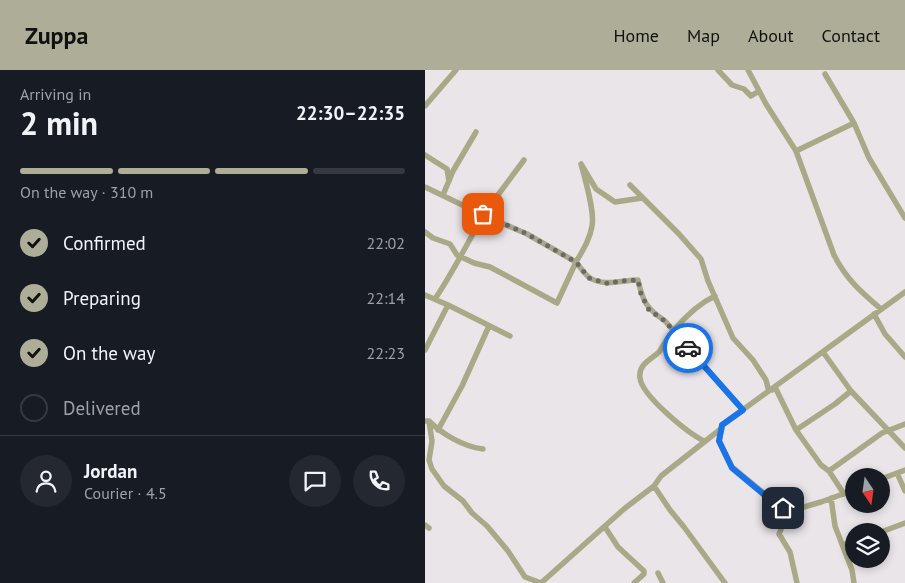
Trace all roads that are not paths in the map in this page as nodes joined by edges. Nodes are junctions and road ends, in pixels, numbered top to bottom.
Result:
1 (456, 70) edge
2 (718, 70) edge
3 (748, 70) edge
4 (825, 74) dead end
5 (759, 91) junction
6 (425, 106) edge
7 (854, 123) junction
8 (476, 132) dead end
9 (796, 151) junction
10 (425, 155) edge
11 (523, 160) dead end
12 (449, 181) junction
13 (630, 185) dead end
14 (425, 187) edge
15 (443, 195) junction
16 (642, 198) junction
17 (483, 214) junction
18 (905, 218) edge
19 (425, 232) edge
20 (461, 256) junction
21 (576, 262) junction
22 (905, 292) edge
23 (425, 295) edge
24 (715, 296) junction
25 (435, 299) junction
26 (448, 305) junction
27 (881, 309) junction
28 (874, 314) junction
29 (489, 326) junction
30 (673, 331) junction
31 (510, 336) dead end
32 (425, 350) edge
33 (823, 352) junction
34 (905, 358) edge
35 (773, 389) junction
36 (851, 391) junction
37 (743, 410) junction
38 (427, 421) edge
39 (905, 424) edge
40 (722, 428) junction
41 (438, 430) junction
42 (796, 430) junction
43 (888, 430) junction
44 (704, 441) junction
45 (483, 448) dead end
46 (905, 448) edge
47 (428, 465) edge
48 (905, 470) edge
49 (829, 471) junction
50 (897, 473) junction
51 (890, 476) edge
52 (654, 486) junction
53 (905, 491) edge
54 (843, 494) joint
55 (831, 498) junction
56 (783, 508) junction
57 (905, 523) edge
58 (605, 527) junction
59 (890, 529) edge
60 (843, 544) joint
61 (658, 573) dead end
62 (635, 583) edge
63 (663, 583) edge
64 (725, 583) edge
65 (797, 583) edge
66 (854, 583) edge

1 - 6 street
2 - 5 street
3 - 5 street
4 - 7 street
5 - 9 street
7 - 9 street
7 - 18 street
8 - 12 street
9 - 27 street
10 - 12 street
11 - 17 street
12 - 15 street
13 - 16 street
14 - 15 street
15 - 17 street
16 - 21 street
16 - 24 street
17 - 20 street
17 - 21 street
19 - 20 street
20 - 21 street
20 - 25 street
21 - 30 street
22 - 27 street
23 - 25 street
24 - 30 street
24 - 35 street
25 - 26 street
26 - 29 street
26 - 32 street
27 - 28 street
28 - 33 street
28 - 34 street
29 - 31 street
29 - 41 street
30 - 37 street
30 - 44 street
33 - 35 street
33 - 36 street
35 - 37 street
35 - 42 street
36 - 42 street
36 - 43 street
37 - 40 street
38 - 41 street
38 - 47 street
39 - 43 street
40 - 44 street
40 - 56 street
41 - 45 street
42 - 49 street
43 - 46 street
43 - 49 street
44 - 52 street
47 - 58 street
48 - 50 street
49 - 54 street
50 - 51 street
50 - 53 street
52 - 58 street
52 - 64 street
54 - 55 street
55 - 56 street
55 - 60 street
56 - 65 street
57 - 59 street
58 - 62 street
60 - 66 street
61 - 63 street

